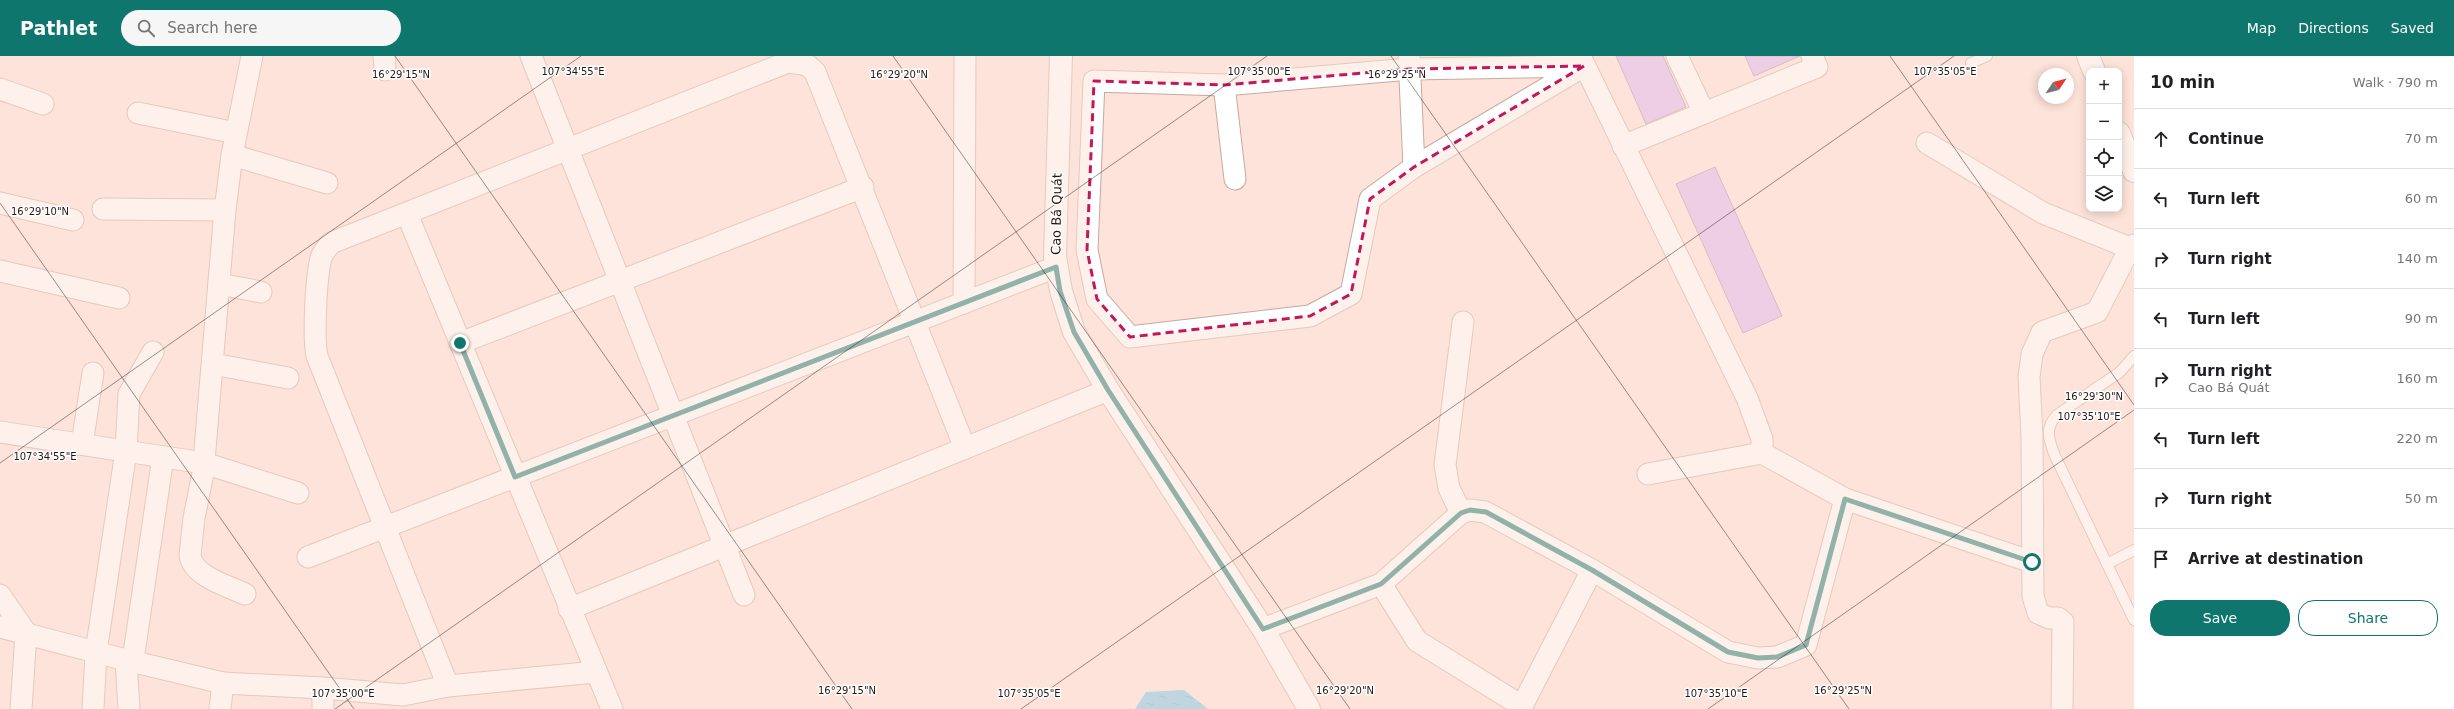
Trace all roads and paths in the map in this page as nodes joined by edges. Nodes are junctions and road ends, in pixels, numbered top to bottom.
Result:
1 (252, 56) edge
2 (531, 56) edge
3 (965, 56) edge
4 (1061, 56) edge
5 (1677, 56) edge
6 (1812, 56) edge
7 (1986, 56) edge
8 (2088, 56) edge
9 (1582, 61) edge
10 (1410, 63) edge
11 (1971, 63) dead end
12 (2093, 68) edge
13 (1224, 85) junction
14 (0, 89) edge
15 (43, 104) dead end
16 (138, 113) dead end
17 (1704, 113) junction
18 (236, 133) junction
19 (2122, 140) edge
20 (1927, 143) dead end
21 (1623, 146) junction
22 (568, 151) junction
23 (232, 155) junction
24 (1414, 167) junction
25 (2134, 171) edge
26 (1235, 179) dead end
27 (327, 182) dead end
28 (863, 187) junction
29 (0, 203) edge
30 (103, 209) dead end
31 (225, 210) junction
32 (407, 214) junction
33 (73, 220) dead end
34 (2132, 247) edge
35 (1056, 267) junction
36 (0, 271) edge
37 (620, 281) junction
38 (219, 284) junction
39 (261, 292) dead end
40 (119, 298) dead end
41 (964, 303) junction
42 (916, 322) junction
43 (1463, 322) dead end
44 (460, 343) junction
45 (153, 352) dead end
46 (2134, 356) edge
47 (213, 364) junction
48 (93, 373) dead end
49 (288, 378) dead end
50 (1108, 390) junction
51 (673, 415) junction
52 (0, 432) edge
53 (82, 444) junction
54 (965, 448) junction
55 (126, 451) junction
56 (1762, 453) junction
57 (164, 457) junction
58 (204, 463) junction
59 (1648, 474) dead end
60 (515, 477) junction
61 (298, 492) dead end
62 (1845, 499) junction
63 (1461, 513) junction
64 (386, 527) junction
65 (725, 546) junction
66 (2134, 550) edge
67 (308, 557) dead end
68 (2032, 562) junction
69 (2107, 564) junction
70 (1592, 570) junction
71 (1381, 584) junction
72 (0, 594) edge
73 (245, 594) dead end
74 (744, 595) dead end
75 (570, 609) junction
76 (2134, 620) edge
77 (0, 626) edge
78 (1263, 629) junction
79 (26, 633) junction
80 (96, 652) junction
81 (129, 660) junction
82 (596, 672) junction
83 (223, 684) junction
84 (448, 686) junction
85 (322, 688) junction
86 (403, 702) edge
87 (21, 709) edge
88 (93, 709) edge
89 (129, 709) edge
90 (220, 709) edge
91 (323, 709) edge
92 (612, 709) edge
93 (1309, 709) edge
94 (2062, 709) edge

1 - 18 street
2 - 22 street
3 - 41 street
4 - 35 street, Cao Bá Quát
5 - 17 street
6 - 17 street
7 - 11 lane
8 - 12 street
9 - 10 street
9 - 21 street
9 - 24 street
10 - 13 street
10 - 24 street
13 - 24 street
13 - 26 street
14 - 15 street
16 - 18 street
17 - 21 street
18 - 23 street
19 - 25 street
20 - 34 street
21 - 56 street
22 - 28 street
22 - 32 street
22 - 37 street
23 - 27 street
23 - 31 street
28 - 37 street
28 - 42 street
29 - 33 street
30 - 31 street
31 - 38 street
32 - 44 street
32 - 64 street
34 - 68 street
35 - 41 street
35 - 50 street, Cao Bá Quát
36 - 40 street
37 - 44 street
37 - 51 street
38 - 39 street
38 - 47 street
41 - 42 street
42 - 51 street
42 - 54 street
43 - 63 street
44 - 60 street
45 - 55 street
46 - 69 lane
47 - 49 street
47 - 58 street
48 - 53 street
50 - 54 street
50 - 78 street, Cao Bá Quát
51 - 60 street
51 - 65 street
52 - 53 street
53 - 55 street
54 - 65 street
55 - 57 street
55 - 80 street
56 - 59 street
56 - 62 street
57 - 58 street
57 - 81 street
58 - 61 street
58 - 73 street
60 - 64 street
60 - 75 street
62 - 68 street
62 - 70 street
63 - 70 street
63 - 71 street
64 - 67 street
64 - 84 street
65 - 74 street
65 - 75 street
66 - 69 lane
68 - 94 street
69 - 76 lane
70 - 71 street
71 - 78 street
72 - 79 street
75 - 82 street
77 - 79 street
78 - 93 street, Cao Bá Quát
79 - 80 street
79 - 87 street
80 - 81 street
80 - 88 street
81 - 83 street
81 - 89 street
82 - 84 street
82 - 92 street
83 - 85 street
83 - 90 street
84 - 86 street
85 - 86 street
85 - 91 street

